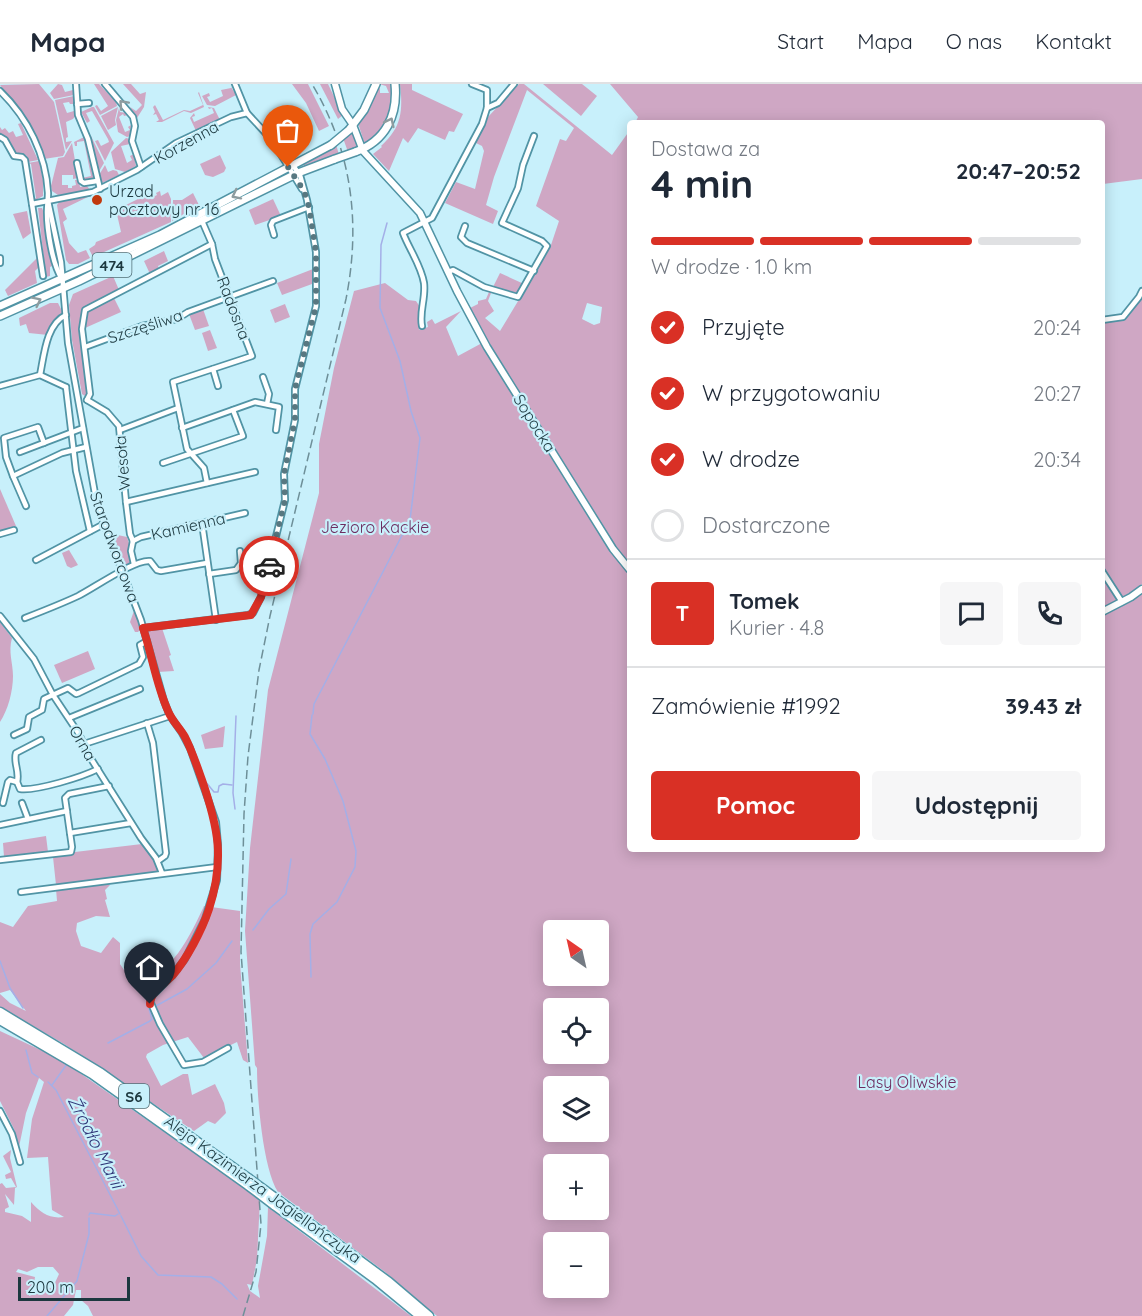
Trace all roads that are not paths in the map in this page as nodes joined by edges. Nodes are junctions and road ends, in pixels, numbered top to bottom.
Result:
1 (76, 84) edge
2 (105, 84) edge
3 (235, 84) edge
4 (335, 84) edge
5 (376, 84) edge
6 (395, 84) edge
7 (472, 84) edge
8 (514, 84) edge
9 (488, 86) edge
10 (0, 91) edge
11 (89, 102) dead end
12 (77, 104) junction
13 (487, 108) junction
14 (247, 113) junction
15 (351, 128) junction
16 (534, 136) dead end
17 (0, 137) edge
18 (359, 151) junction
19 (77, 163) dead end
20 (290, 166) junction
21 (141, 167) junction
22 (296, 175) junction
23 (97, 181) junction
24 (100, 189) junction
25 (48, 201) junction
26 (32, 204) junction
27 (309, 207) junction
28 (202, 221) junction
29 (425, 222) junction
30 (465, 226) dead end
31 (274, 235) dead end
32 (212, 244) junction
33 (0, 258) edge
34 (0, 263) edge
35 (534, 271) junction
36 (448, 272) junction
37 (43, 276) dead end
38 (62, 279) junction
39 (273, 281) dead end
40 (63, 288) junction
41 (1142, 291) edge
42 (229, 297) junction
43 (0, 306) edge
44 (66, 315) junction
45 (0, 316) edge
46 (1105, 320) edge
47 (422, 327) dead end
48 (85, 346) junction
49 (213, 369) junction
50 (40, 375) junction
51 (263, 377) dead end
52 (75, 384) junction
53 (0, 386) edge
54 (219, 386) dead end
55 (66, 387) junction
56 (87, 400) junction
57 (78, 401) junction
58 (267, 404) junction
59 (178, 408) junction
60 (233, 410) junction
61 (83, 428) junction
62 (182, 428) junction
63 (120, 430) junction
64 (276, 430) dead end
65 (72, 432) junction
66 (44, 443) junction
67 (86, 447) junction
68 (74, 450) junction
69 (20, 452) dead end
70 (190, 453) junction
71 (163, 463) dead end
72 (255, 472) dead end
73 (13, 476) junction
74 (207, 483) junction
75 (126, 502) junction
76 (26, 506) dead end
77 (245, 513) dead end
78 (202, 523) junction
79 (104, 524) junction
80 (14, 530) dead end
81 (90, 531) junction
82 (0, 534) edge
83 (133, 541) junction
84 (240, 551) dead end
85 (36, 560) dead end
86 (207, 563) junction
87 (134, 564) junction
88 (627, 566) edge
89 (123, 571) junction
90 (209, 574) junction
91 (1105, 576) edge
92 (1142, 589) edge
93 (1122, 602) junction
94 (1105, 610) edge
95 (0, 616) edge
96 (25, 618) dead end
97 (216, 620) junction
98 (143, 628) junction
99 (147, 640) junction
100 (140, 689) dead end
101 (53, 695) junction
102 (170, 716) junction
103 (69, 718) junction
104 (147, 723) junction
105 (14, 735) dead end
106 (41, 740) dead end
107 (84, 744) junction
108 (98, 769) junction
109 (17, 782) junction
110 (109, 786) junction
111 (3, 803) dead end
112 (22, 803) dead end
113 (66, 812) junction
114 (28, 819) junction
115 (131, 823) junction
116 (0, 825) edge
117 (70, 832) junction
118 (0, 860) edge
119 (158, 861) junction
120 (217, 867) junction
121 (162, 873) junction
122 (21, 892) dead end
123 (0, 1012) edge
124 (0, 1020) edge
125 (228, 1048) dead end
126 (0, 1111) edge
127 (20, 1162) dead end
128 (249, 1182) junction
129 (274, 1201) junction
130 (420, 1316) edge
131 (429, 1316) edge

1 - 12 street
21 -> 2 street
3 - 14 street
4 - 15 main road, Sopocka
5 - 15 main road, 474
18 -> 6 main road, 474
7 - 9 street
8 - 13 street
9 - 13 street
10 - 25 street, Starodworcowa
11 - 12 street
12 - 23 street
13 - 29 street
14 - 20 street
14 - 21 street, Korzenna
15 - 18 main road, Sopocka
15 - 20 main road, 474, bridge
16 - 35 street
17 - 26 street
18 - 22 main road, 474, bridge
18 - 29 main road, Sopocka
19 - 23 street
20 - 22 street
20 -> 38 main road, 474
21 - 24 street, Korzenna
22 - 27 street
22 - 28 main road, 474
23 - 24 street
24 - 25 street, Korzenna
25 - 26 street, Korzenna
25 - 38 street, Starodworcowa
26 - 37 street
27 - 31 street
27 - 97 street
28 - 32 street, Radosna
28 - 40 main road, 474
29 - 36 main road, Sopocka
29 - 47 street
30 - 35 street
32 - 42 street, Radosna
32 - 48 street
33 - 34 street
35 - 36 street
36 - 88 main road, Sopocka
38 - 40 street, Starodworcowa
38 - 43 main road, 474
39 - 42 street, Szczęśliwa
40 - 44 street, Starodworcowa
45 -> 40 main road, 474
41 - 46 street
42 - 48 street, Szczęśliwa
42 - 49 street, Radosna
44 - 50 street
44 - 52 street, Starodworcowa
48 - 56 street
49 - 54 street
49 - 59 street, Radosna
50 - 53 street
50 - 55 street
51 - 58 street
52 - 55 street
52 - 57 street, Starodworcowa
55 - 65 street, Starodworcowa
56 - 57 street
56 - 63 street, Wesoła
57 - 61 street, Starodworcowa
58 - 60 street
58 - 64 street
59 - 62 street
59 - 63 street
60 - 62 street
60 - 70 street
61 - 65 street
61 - 67 street, Starodworcowa
62 - 70 street
63 - 75 street, Wesoła
65 - 66 street
65 - 68 street, Starodworcowa
66 - 69 street
66 - 73 street
67 - 68 street
67 - 79 street, Starodworcowa
68 - 73 street
68 - 81 street, Starodworcowa
70 - 71 street
70 - 74 street
72 - 74 street
73 - 76 street
74 - 75 street
75 - 83 street, Wesoła
77 - 78 street, Kamienna
78 - 83 street, Kamienna
78 - 86 street
79 - 81 street
79 - 89 street, Starodworcowa
80 - 82 street
81 - 85 street
83 - 87 street, Kamienna
84 - 90 street
86 - 87 street
86 - 90 street
87 - 89 street
89 - 96 street
89 - 98 street, Starodworcowa
90 - 97 street
91 - 93 street
92 - 93 main road
93 - 94 main road
95 - 101 street, Orna
97 - 98 street
98 - 99 street, Starodworcowa
99 - 101 street
99 - 102 street, Starodworcowa
100 - 103 street
101 - 103 street, Orna
101 - 105 street
102 - 104 street
102 - 120 street, Starodworcowa
103 - 107 street, Orna
104 - 107 street
104 - 119 street
106 - 109 street
107 - 108 street, Orna
108 - 109 street
108 - 110 street, Orna
109 - 111 street
110 - 113 street
110 - 115 street, Orna
112 - 114 street
113 - 114 street
113 - 117 street
114 - 116 street
115 - 117 street
115 - 119 street, Orna
117 - 118 street
119 - 121 street, Orna
120 - 121 street
120 - 125 street
121 - 122 street
123 - 128 highway, Aleja Kazimierza Jagiellończyka / S6
124 - 128 highway, Aleja Kazimierza Jagiellończyka / S6
126 - 127 street
128 - 129 highway, Aleja Kazimierza Jagiellończyka / S6, bridge
129 - 130 highway, Aleja Kazimierza Jagiellończyka / S6
129 - 131 highway, Aleja Kazimierza Jagiellończyka / S6

